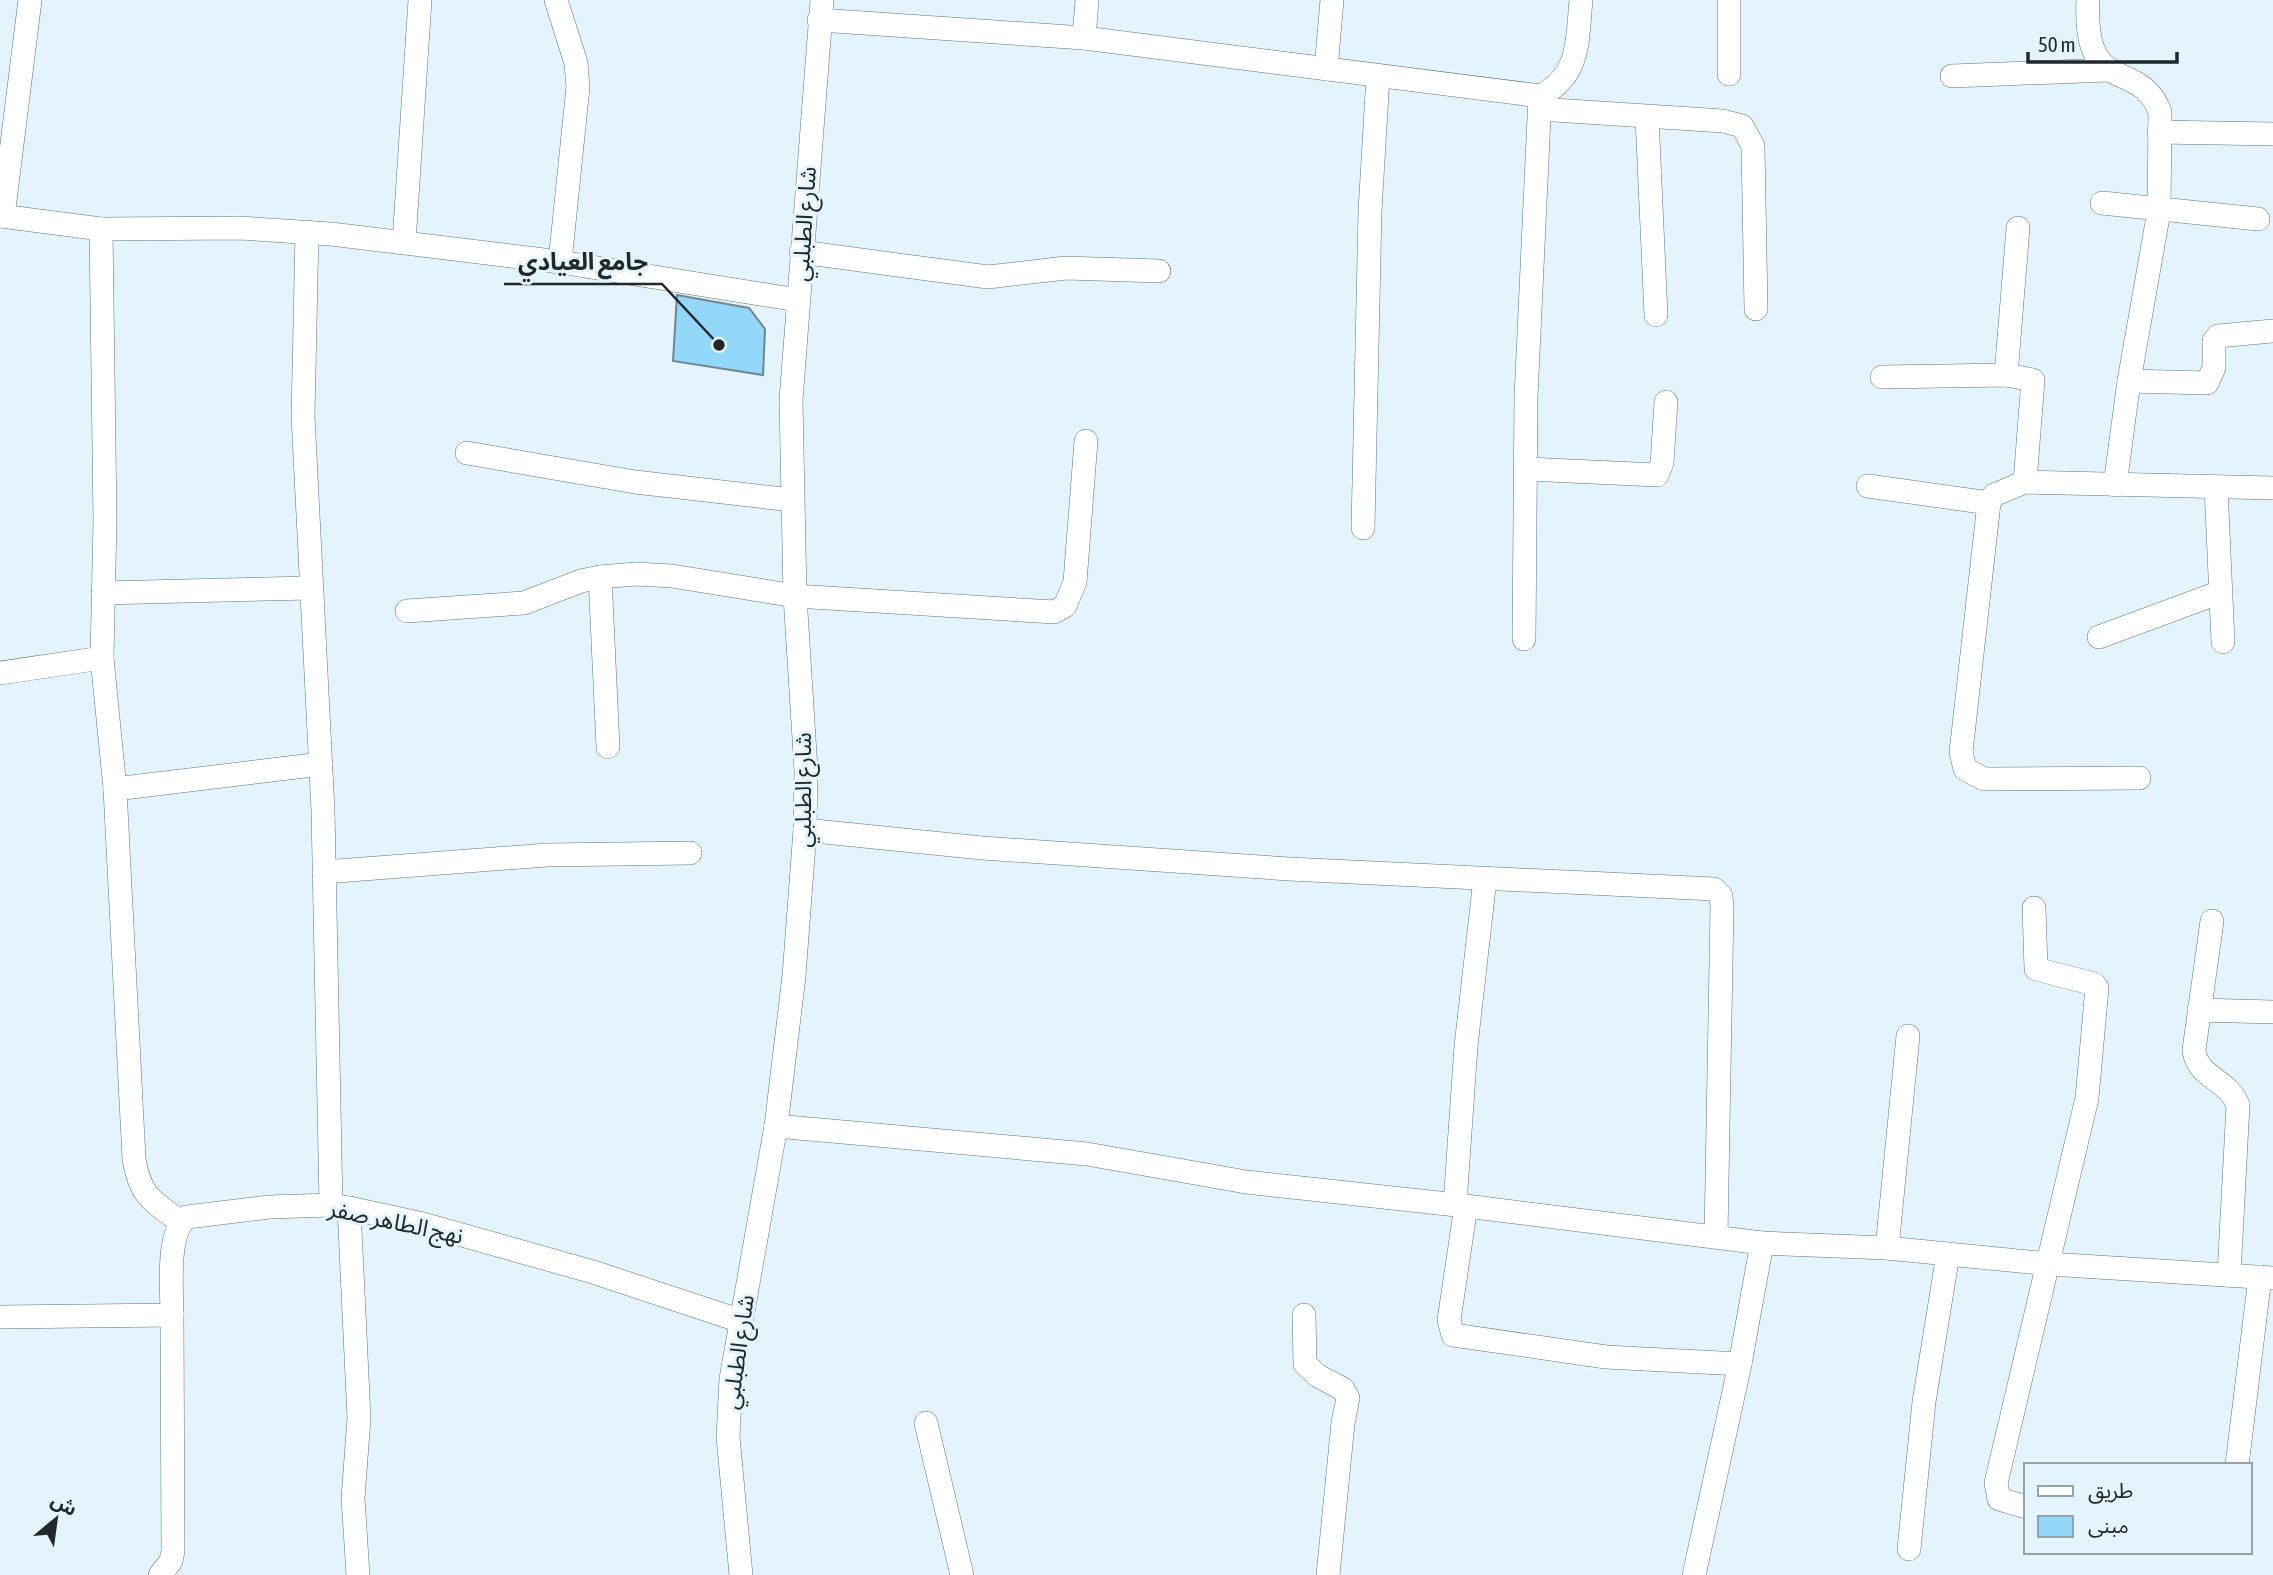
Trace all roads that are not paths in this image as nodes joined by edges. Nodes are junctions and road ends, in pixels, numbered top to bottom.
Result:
1 (420, 0) edge
2 (556, 0) edge
3 (1087, 0) edge
4 (1332, 0) edge
5 (1581, 0) edge
6 (1729, 0) edge
7 (2088, 0) edge
8 (30, 1) edge
9 (821, 10) edge
10 (1084, 38) junction
11 (1326, 69) junction
12 (2108, 70) junction
13 (1729, 74) dead end
14 (1378, 76) junction
15 (1952, 76) dead end
16 (1539, 102) junction
17 (1647, 117) junction
18 (2158, 132) junction
19 (2273, 134) edge
20 (2102, 203) dead end
21 (2159, 211) junction
22 (1, 216) edge
23 (2258, 219) dead end
24 (2018, 228) dead end
25 (101, 229) junction
26 (307, 232) junction
27 (404, 242) junction
28 (801, 252) junction
29 (560, 262) junction
30 (1159, 271) dead end
31 (798, 300) junction
32 (1756, 309) dead end
33 (1656, 315) dead end
34 (2273, 331) edge
35 (2006, 375) junction
36 (1882, 377) dead end
37 (2129, 381) junction
38 (1666, 402) dead end
39 (1086, 441) dead end
40 (467, 453) dead end
41 (1527, 469) junction
42 (2025, 482) junction
43 (2115, 485) junction
44 (1868, 486) dead end
45 (2216, 487) junction
46 (2273, 488) edge
47 (792, 500) junction
48 (1989, 503) junction
49 (1363, 528) dead end
50 (600, 577) junction
51 (310, 588) junction
52 (103, 593) junction
53 (2218, 593) junction
54 (795, 596) junction
55 (407, 611) dead end
56 (2099, 637) dead end
57 (1524, 639) dead end
58 (2223, 642) dead end
59 (102, 658) junction
60 (0, 673) edge
61 (608, 747) dead end
62 (321, 764) junction
63 (2139, 778) dead end
64 (115, 789) junction
65 (805, 831) junction
66 (690, 853) dead end
67 (324, 872) junction
68 (1485, 879) junction
69 (2034, 908) dead end
70 (2212, 921) dead end
71 (2199, 1010) junction
72 (2273, 1012) edge
73 (1908, 1036) dead end
74 (776, 1126) junction
75 (1460, 1205) junction
76 (340, 1206) junction
77 (181, 1222) junction
78 (1716, 1237) junction
79 (1762, 1244) junction
80 (1887, 1248) junction
81 (1948, 1254) junction
82 (2049, 1264) junction
83 (2229, 1275) junction
84 (2267, 1277) edge
85 (172, 1315) junction
86 (1304, 1315) dead end
87 (0, 1317) edge
88 (741, 1321) junction
89 (1740, 1364) junction
90 (926, 1423) dead end
91 (2237, 1463) edge
92 (2024, 1506) edge
93 (1909, 1549) dead end
94 (160, 1575) edge
95 (358, 1575) edge
96 (741, 1575) edge
97 (962, 1575) edge
98 (1328, 1575) edge
99 (1694, 1575) edge

1 - 27 street
2 - 29 street
3 - 10 street
4 - 11 street
5 - 16 street
6 - 13 street
7 - 12 street
8 - 22 street
9 - 10 street
9 - 28 street, شارع الطبلبي
10 - 11 street
11 - 14 street
12 - 15 street
12 - 18 street
14 - 16 street
14 - 49 street
16 - 17 street
16 - 41 street
17 - 32 street
17 - 33 street
18 - 19 street
18 - 21 street
20 - 21 street
21 - 23 street
21 - 37 street
22 - 25 street
24 - 35 street
25 - 26 street
25 - 52 street
26 - 27 street
26 - 51 street
27 - 29 street
28 - 30 street
28 - 31 street, شارع الطبلبي
29 - 31 street
31 - 47 street, شارع الطبلبي
34 - 37 street
35 - 36 street
35 - 42 street
37 - 43 street
38 - 41 street
39 - 54 street
40 - 47 street
41 - 57 street
42 - 43 street
42 - 48 street
43 - 45 street
44 - 48 street
45 - 46 street
45 - 53 street
47 - 54 street, شارع الطبلبي
48 - 63 street
50 - 54 street
50 - 55 street
50 - 61 street
51 - 52 street
51 - 62 street
52 - 59 street
53 - 56 street
53 - 58 street
54 - 65 street, شارع الطبلبي
59 - 60 street
59 - 64 street
62 - 64 street
62 - 67 street
64 - 77 street
65 - 68 street
65 - 74 street, شارع الطبلبي
66 - 67 street
67 - 76 street
68 - 75 street
68 - 78 street
69 - 82 street
70 - 71 street
71 - 72 street
71 - 83 street
73 - 80 street
74 - 75 street
74 - 88 street, شارع الطبلبي
75 - 78 street
75 - 89 street
76 - 77 street, نهج الطاهر صفر
76 - 88 street, نهج الطاهر صفر
76 - 95 street
77 - 85 street
78 - 79 street
79 - 80 street
79 - 89 street
80 - 81 street
81 - 82 street
81 - 93 street
82 - 83 street
82 - 92 street
83 - 84 street
84 - 91 street
85 - 87 street
85 - 94 street
86 - 98 street
88 - 96 street, شارع الطبلبي
89 - 99 street
90 - 97 street

